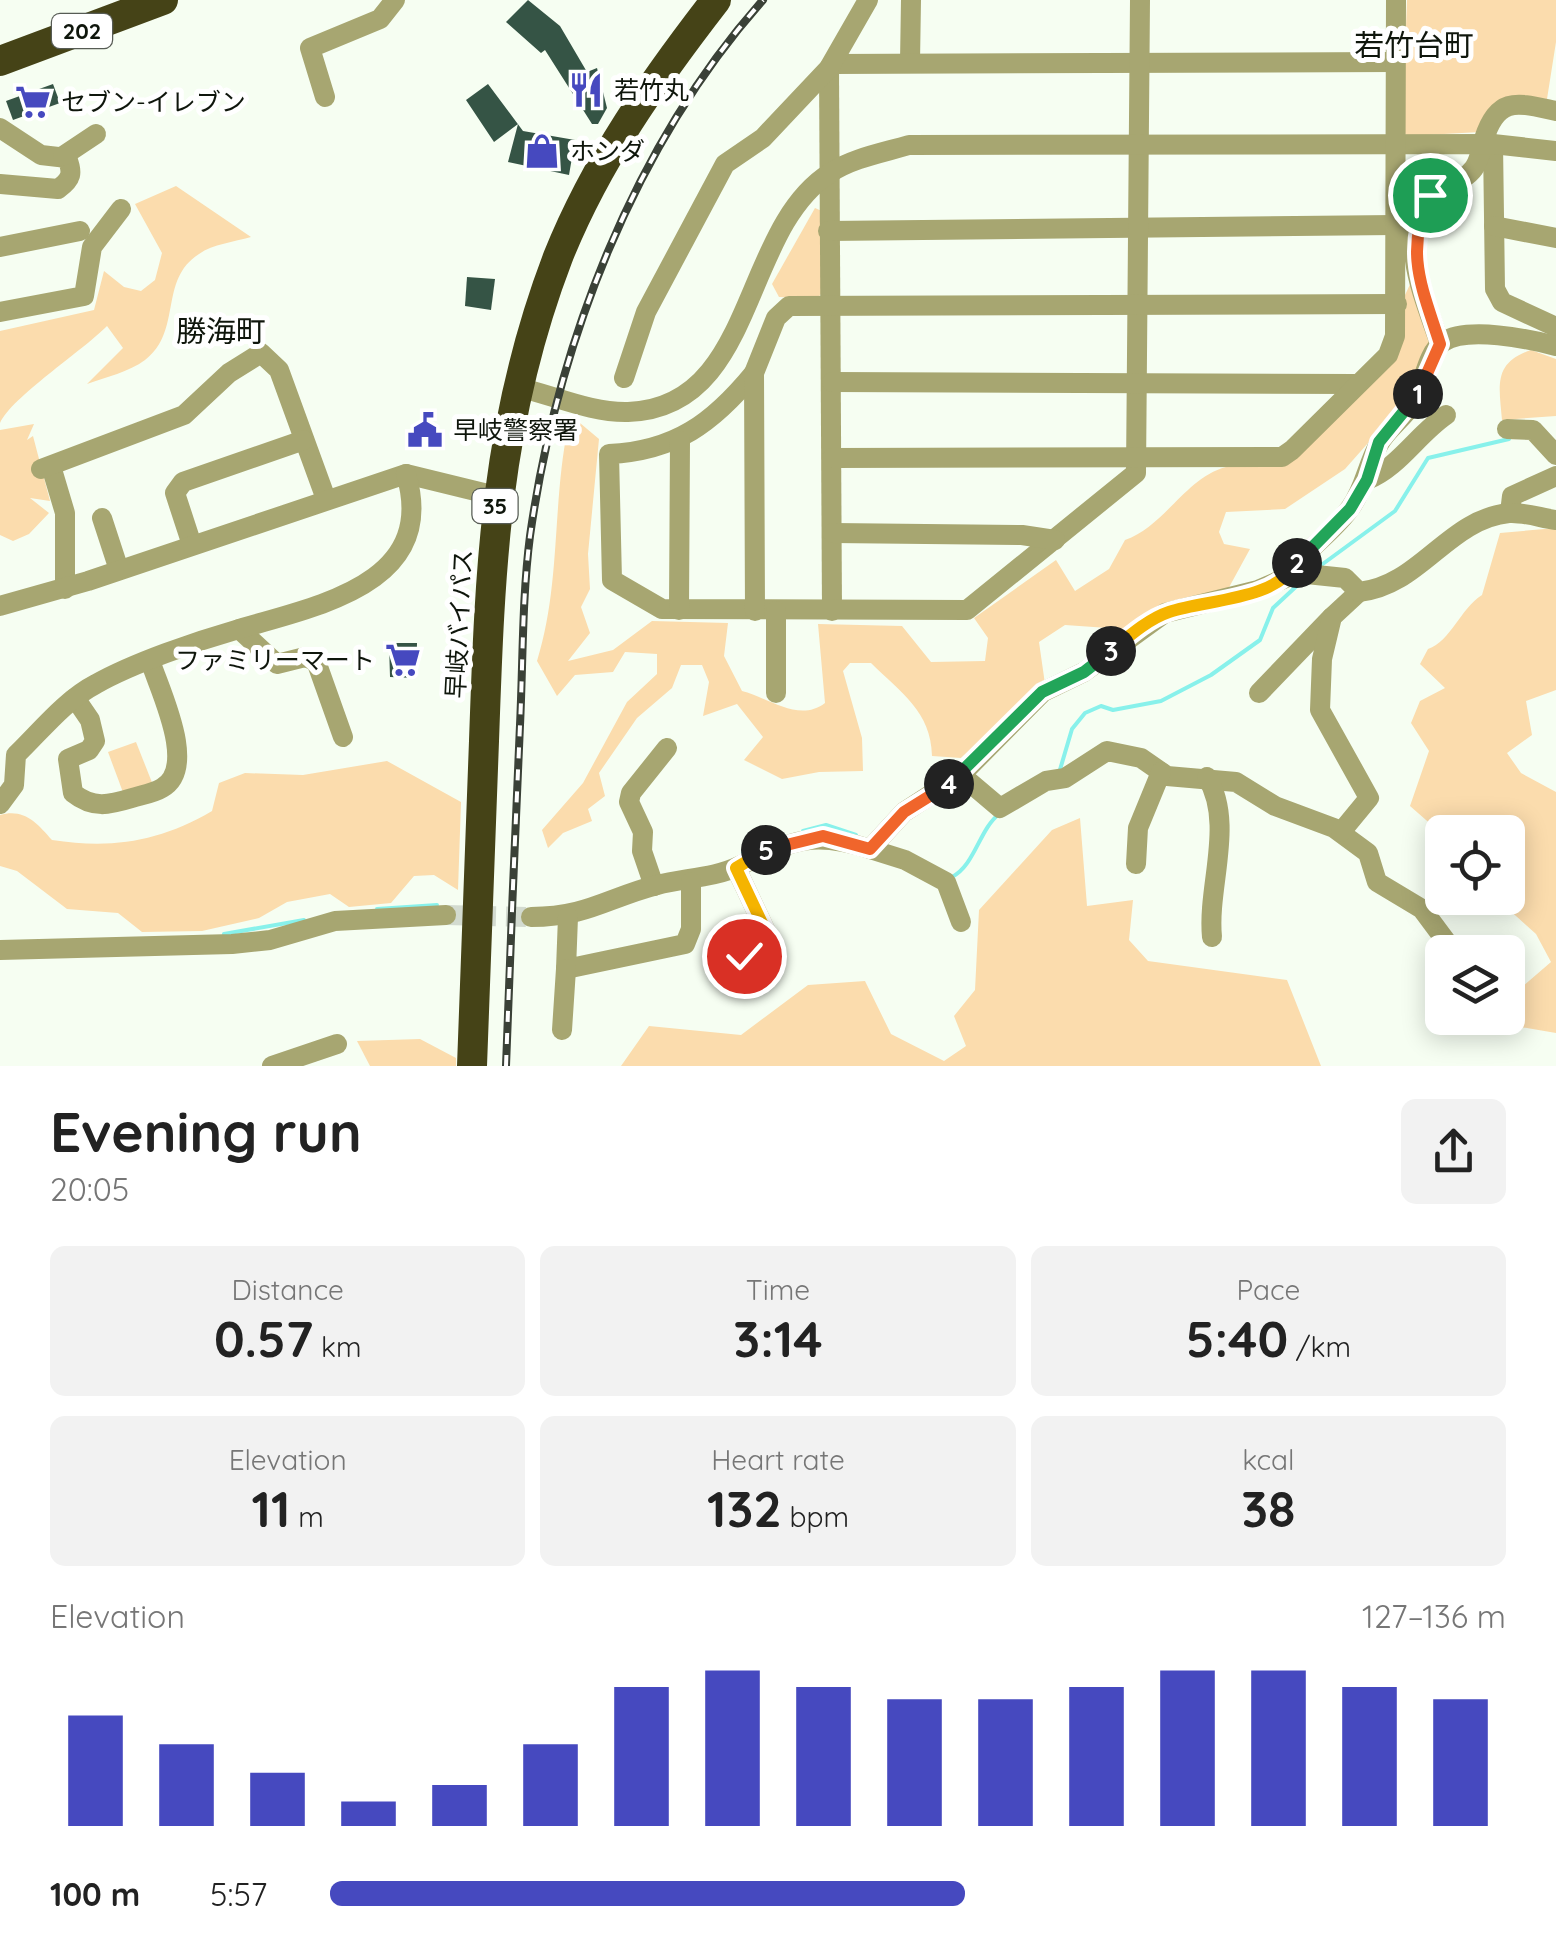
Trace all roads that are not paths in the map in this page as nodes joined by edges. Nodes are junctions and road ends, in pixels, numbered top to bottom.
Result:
1 (164, 0) edge
2 (394, 0) edge
3 (716, 0) edge
4 (868, 0) edge
5 (911, 0) edge
6 (1140, 0) edge
7 (1396, 0) edge
8 (1140, 61) junction
9 (0, 62) edge
10 (910, 62) junction
11 (1395, 62) junction
12 (830, 66) junction
13 (325, 97) dead end
14 (1556, 111) edge
15 (0, 128) edge
16 (96, 134) dead end
17 (1393, 144) junction
18 (1488, 144) junction
19 (1138, 148) junction
20 (1556, 151) edge
21 (62, 156) junction
22 (828, 174) junction
23 (0, 184) edge
24 (121, 209) dead end
25 (1395, 225) junction
26 (1494, 226) junction
27 (1139, 228) junction
28 (828, 231) junction
29 (80, 232) dead end
30 (1556, 238) edge
31 (0, 247) edge
32 (1139, 304) junction
33 (1397, 304) junction
34 (830, 306) junction
35 (0, 312) edge
36 (1556, 326) edge
37 (1440, 344) junction
38 (1556, 346) edge
39 (754, 373) junction
40 (624, 378) dead end
41 (1139, 380) junction
42 (832, 382) junction
43 (1355, 384) junction
44 (526, 389) junction
45 (1446, 415) dead end
46 (1506, 429) dead end
47 (304, 440) junction
48 (680, 441) junction
49 (1556, 455) edge
50 (832, 458) junction
51 (1140, 458) junction
52 (406, 474) junction
53 (1553, 477) edge
54 (1367, 480) junction
55 (496, 496) junction
56 (326, 499) junction
57 (1510, 513) junction
58 (102, 518) dead end
59 (1556, 520) edge
60 (833, 532) junction
61 (1055, 540) junction
62 (192, 544) junction
63 (119, 570) junction
64 (1293, 574) junction
65 (65, 588) junction
66 (1358, 592) junction
67 (0, 606) edge
68 (679, 610) junction
69 (765, 611) junction
70 (832, 611) junction
71 (1332, 617) junction
72 (239, 629) junction
73 (150, 663) junction
74 (776, 693) dead end
75 (1259, 693) dead end
76 (75, 698) junction
77 (343, 737) dead end
78 (668, 748) dead end
79 (1160, 772) junction
80 (961, 775) junction
81 (1207, 776) junction
82 (0, 804) edge
83 (1341, 832) junction
84 (870, 849) junction
85 (1136, 864) dead end
86 (729, 868) junction
87 (654, 886) junction
88 (692, 888) junction
89 (446, 915) tunnel mouth
90 (531, 917) tunnel mouth
91 (568, 917) junction
92 (961, 922) dead end
93 (1441, 935) edge
94 (1212, 937) dead end
95 (0, 950) edge
96 (736, 958) dead end
97 (566, 969) junction
98 (562, 1030) dead end
99 (337, 1044) dead end
100 (272, 1066) edge
101 (472, 1066) edge

1 - 9 highway, 202
2 - 13 street
3 - 44 highway, 早岐バイパス / 35
4 - 12 street
5 - 10 street
6 - 8 street
7 - 11 street
8 - 10 street
8 - 11 street
8 - 19 street
10 - 12 street
11 - 17 street
12 - 22 street
12 - 40 street
14 - 18 street
15 - 21 street
16 - 21 street
17 - 18 street
17 - 19 street
17 - 25 street
18 - 20 street
18 - 26 street
18 - 37 street
19 - 22 street
19 - 27 street
21 - 23 street
22 - 28 street
22 - 44 street
24 - 35 street
25 - 27 street
25 - 33 street
26 - 30 street
26 - 36 street
27 - 28 street
27 - 32 street
28 - 34 street
29 - 31 street
32 - 33 street
32 - 34 street
32 - 41 street
33 - 43 street
34 - 39 street
34 - 42 street
37 - 38 street
37 - 54 street
39 - 48 street
39 - 69 street
41 - 42 street
41 - 43 street
41 - 51 street
42 - 50 street
43 - 51 street
44 - 55 highway, 早岐バイパス / 35
45 - 54 street
46 - 49 street
47 - 56 street
47 - 62 street
47 - 65 street
48 - 68 street
48 - 68 street
50 - 51 street
50 - 60 street
51 - 61 street
52 - 55 street
52 - 56 street
52 - 72 street
53 - 57 street
54 - 64 street
55 - 101 highway, 早岐バイパス / 35
56 - 62 street
57 - 59 street
57 - 66 street
58 - 63 street
60 - 61 street
60 - 70 street
61 - 70 street
62 - 63 street
63 - 65 street
64 - 66 street
64 - 80 street
65 - 67 street
66 - 71 street
68 - 69 street
69 - 70 street
69 - 74 street
71 - 75 street
71 - 83 street
72 - 73 street
72 - 77 street
73 - 76 street
73 - 76 street
76 - 82 street
78 - 87 street
79 - 80 street
79 - 81 street
79 - 85 street
80 - 84 street
81 - 83 street
81 - 94 street
83 - 93 street
84 - 86 street
84 - 92 street
86 - 88 street
86 - 96 street
87 - 88 street
87 - 91 street
88 - 97 street
89 - 95 street
90 - 91 street
91 - 97 street
97 - 98 street
99 - 100 street

